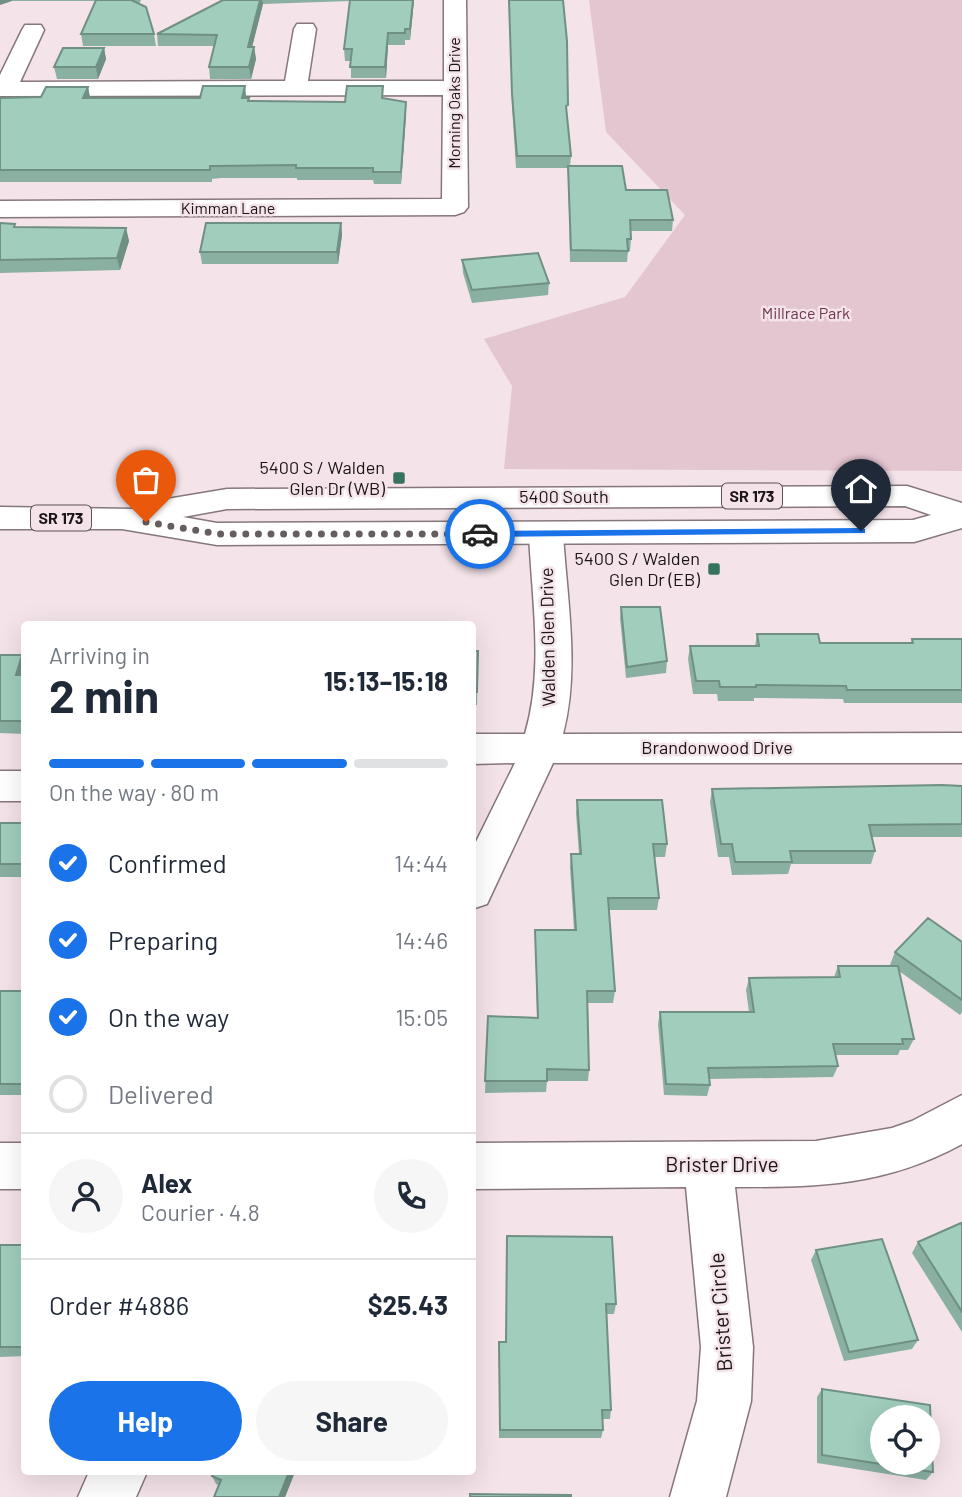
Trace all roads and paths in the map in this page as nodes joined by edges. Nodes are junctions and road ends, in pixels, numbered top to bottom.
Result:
1 (455, 0) edge
2 (305, 29) dead end
3 (33, 30) dead end
4 (295, 88) junction
5 (453, 88) junction
6 (3, 89) edge
7 (455, 207) joint
8 (0, 209) edge
9 (962, 515) edge
10 (0, 518) edge
11 (122, 518) junction
12 (546, 534) junction
13 (962, 748) edge
14 (476, 749) edge
15 (539, 749) junction
16 (0, 786) edge
17 (21, 786) edge
18 (476, 883) edge
19 (962, 1117) edge
20 (708, 1165) junction
21 (0, 1166) edge
22 (21, 1166) edge
23 (476, 1166) edge
24 (117, 1475) edge
25 (106, 1497) edge
26 (698, 1497) edge

1 - 5 street, Morning Oaks Drive
2 - 4 street
3 - 6 street
4 - 5 street
4 - 6 street
5 - 7 street, Morning Oaks Drive
7 - 8 street, Kimman Lane
9 - 11 street, 5400 South / SR 173
9 - 12 street, 5400 South / SR 173
10 - 11 street, 5400 South / SR 173
11 - 12 street, 5400 South / SR 173
12 - 15 street, Walden Glen Drive
13 - 15 street, Brandonwood Drive
14 - 15 street, Brandonwood Drive
15 - 18 street, Walden Glen Drive
16 - 17 street
19 - 20 street, Brister Drive
20 - 23 street, Brister Drive
20 - 26 street, Brister Circle
21 - 22 street
24 - 25 street

